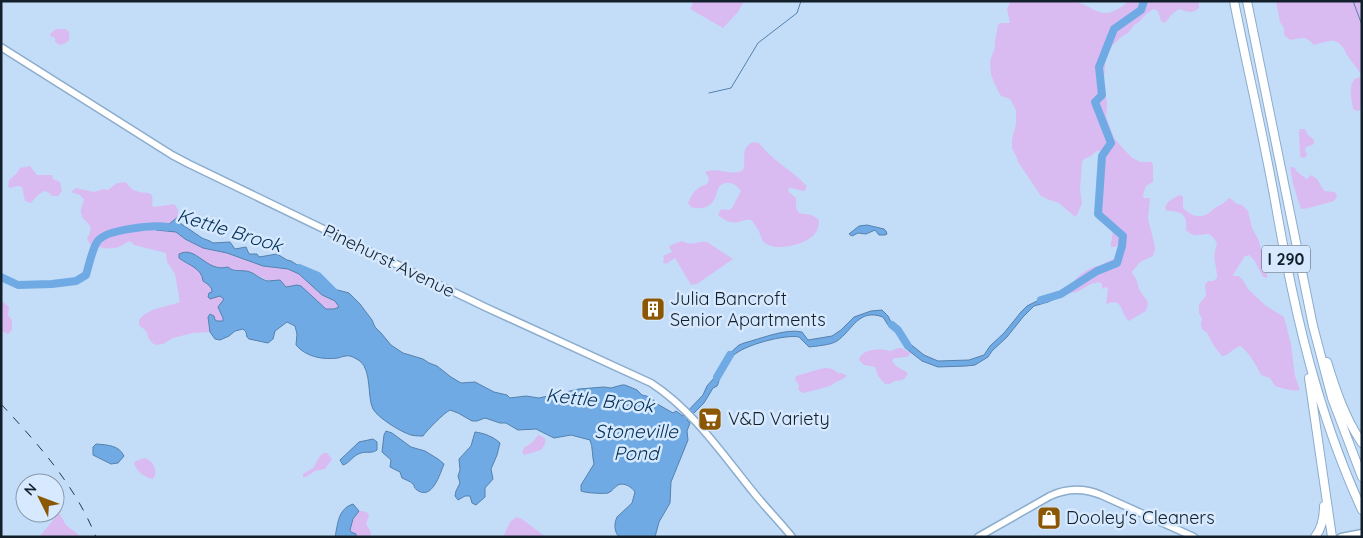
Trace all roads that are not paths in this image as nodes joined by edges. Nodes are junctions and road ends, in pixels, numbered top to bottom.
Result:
1 (1234, 1) edge
2 (1247, 1) edge
3 (1, 47) edge
4 (1311, 314) junction
5 (1303, 338) junction
6 (1362, 443) edge
7 (1362, 477) edge
8 (1325, 487) junction
9 (1362, 510) edge
10 (1362, 533) edge
11 (792, 537) edge
12 (978, 537) edge
13 (1194, 537) edge
14 (1315, 537) edge
15 (1332, 537) edge
16 (1341, 537) edge

1 - 5 highway, I 290
2 - 4 highway, I 290
3 - 11 main road, Pinehurst Avenue
4 - 6 highway
4 - 7 highway, I 290
5 - 8 highway
5 - 9 highway, I 290
8 - 14 highway
8 - 15 highway
10 - 16 main road
12 - 13 main road

